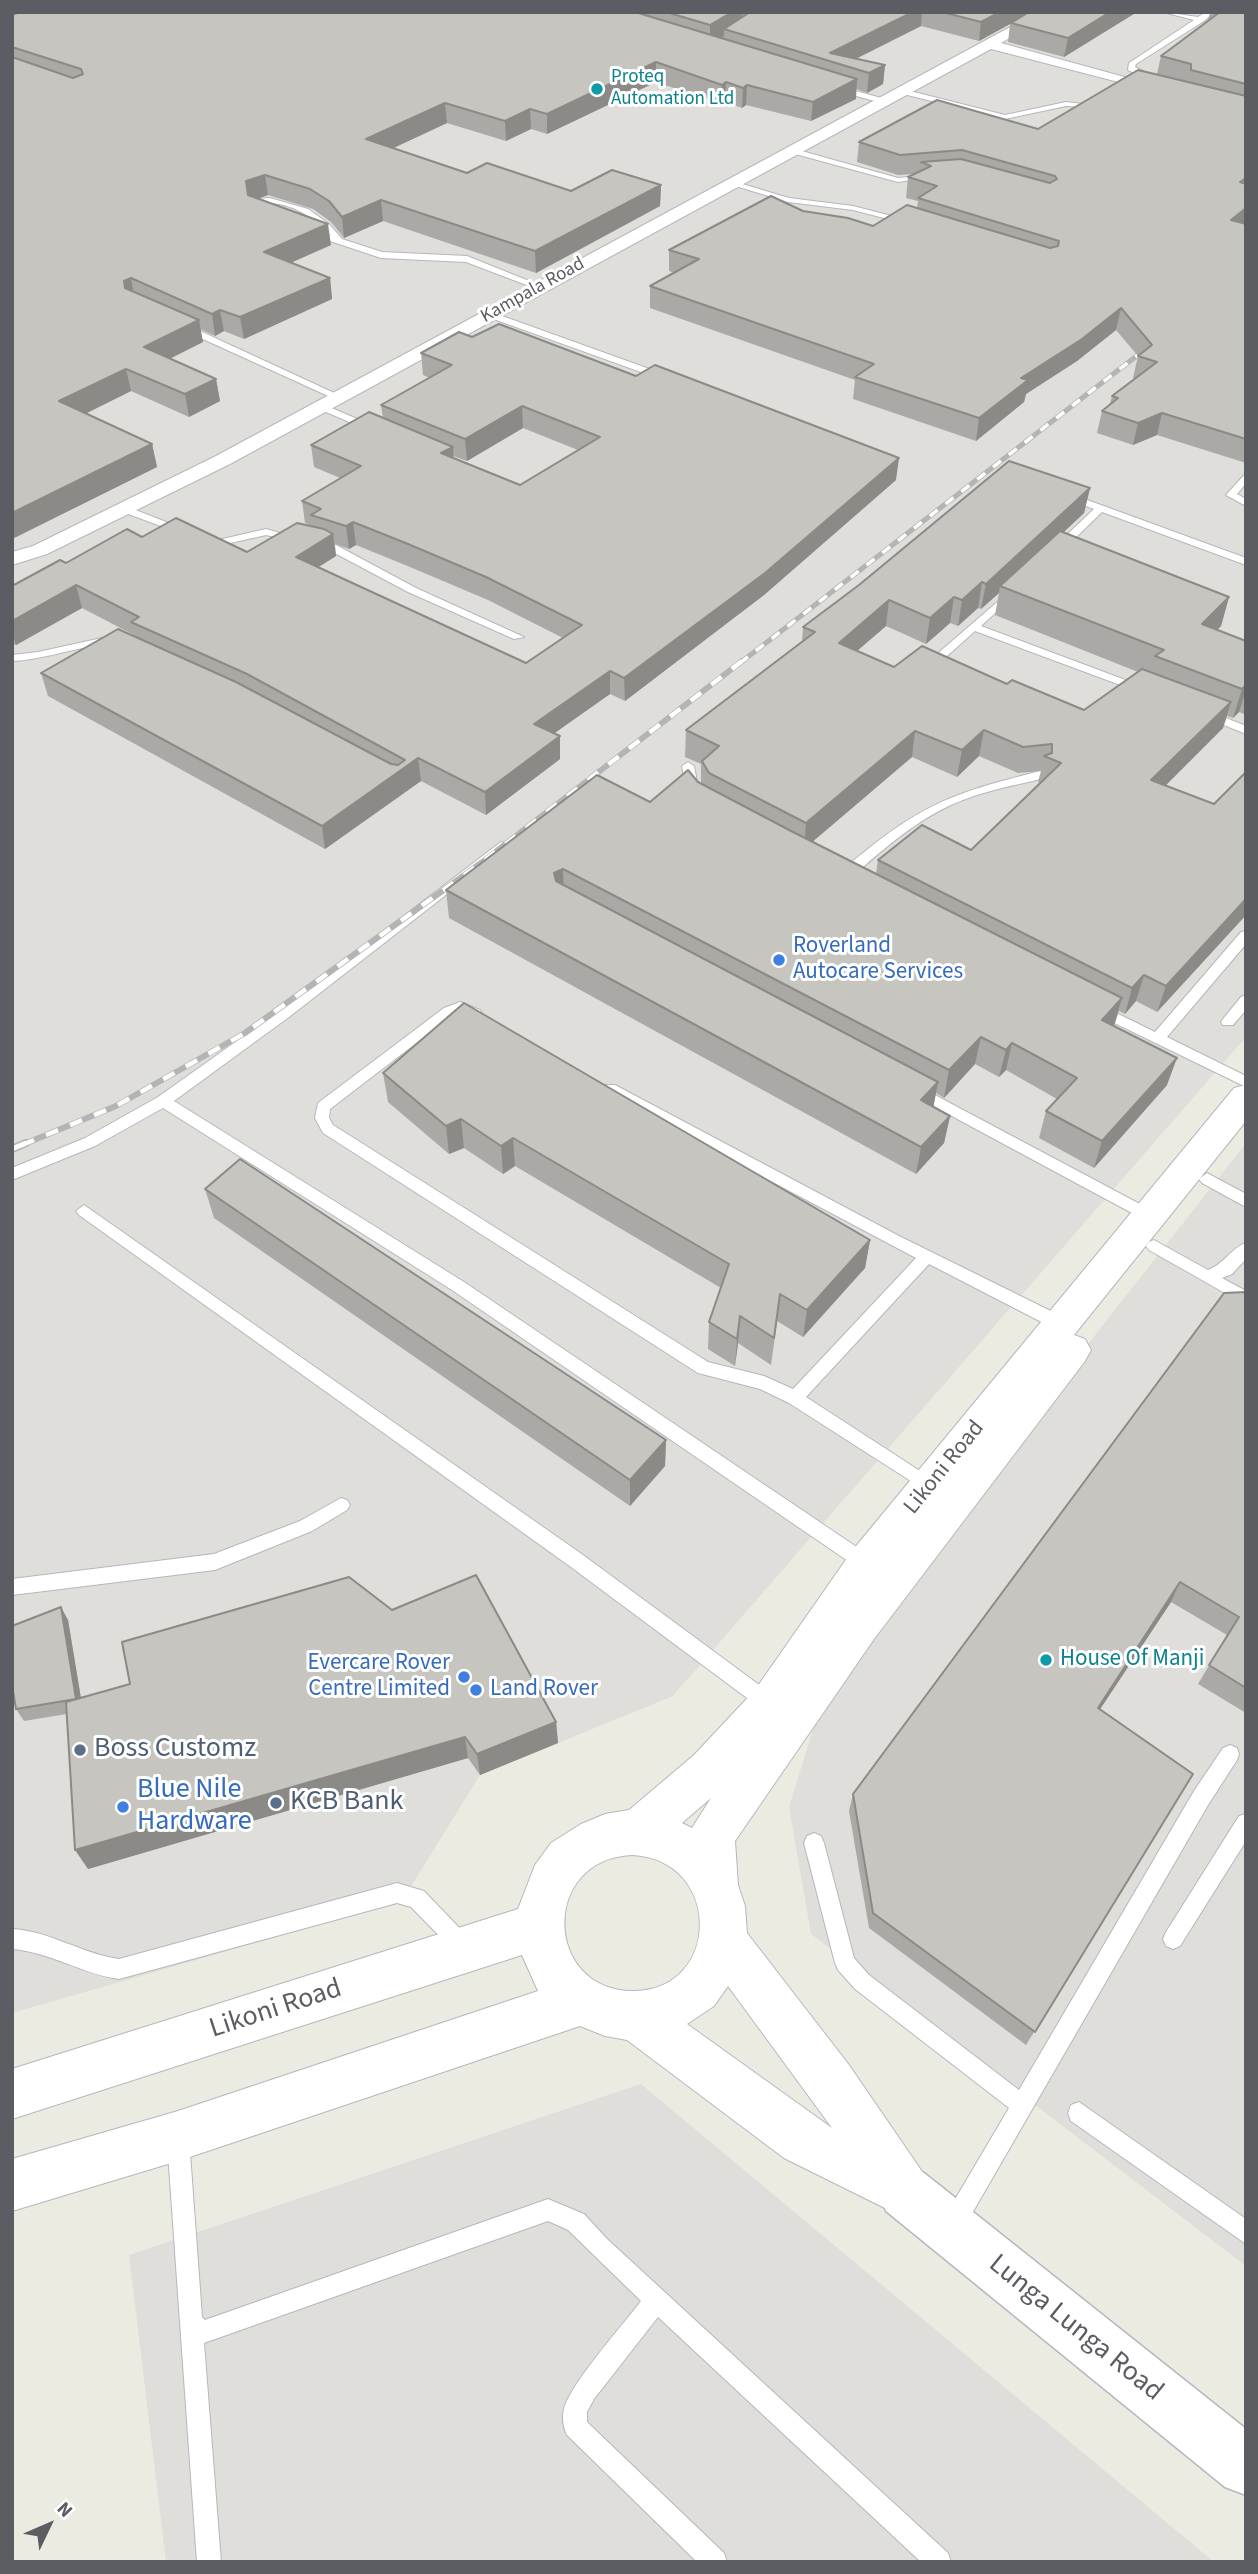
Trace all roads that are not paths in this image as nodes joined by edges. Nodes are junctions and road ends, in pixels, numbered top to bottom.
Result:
1 (1166, 12) edge
2 (1041, 13) edge
3 (1210, 13) edge
4 (1222, 16) edge
5 (1202, 20) junction
6 (989, 44) junction
7 (831, 86) edge
8 (1175, 89) joint
9 (902, 91) junction
10 (882, 102) junction
11 (1088, 105) edge
12 (792, 150) junction
13 (934, 176) edge
14 (732, 182) junction
15 (263, 215) edge
16 (922, 226) edge
17 (302, 229) edge
18 (340, 243) junction
19 (540, 287) junction
20 (491, 315) junction
21 (169, 320) edge
22 (671, 380) edge
23 (340, 397) junction
24 (322, 407) junction
25 (384, 433) edge
26 (1246, 476) edge
27 (1051, 489) edge
28 (1246, 503) edge
29 (1101, 508) junction
30 (124, 509) junction
31 (12, 559) edge
32 (1246, 562) edge
33 (1043, 563) edge
34 (1023, 582) edge
35 (975, 627) junction
36 (518, 637) dead end
37 (126, 645) edge
38 (12, 658) edge
39 (933, 663) edge
40 (1162, 697) edge
41 (1198, 711) edge
42 (1246, 730) edge
43 (688, 766) dead end
44 (1040, 775) edge
45 (702, 804) edge
46 (501, 846) edge
47 (842, 878) edge
48 (1246, 935) edge
49 (1246, 1000) edge
50 (1085, 1003) edge
51 (1228, 1021) dead end
52 (491, 1022) edge
53 (1157, 1039) junction
54 (594, 1080) edge
55 (1246, 1082) edge
56 (907, 1086) edge
57 (1246, 1097) edge
58 (163, 1101) junction
59 (1246, 1129) edge
60 (12, 1174) edge
61 (1207, 1179) junction
62 (1246, 1201) edge
63 (84, 1211) dead end
64 (1151, 1231) junction
65 (1246, 1249) edge
66 (927, 1256) junction
67 (1207, 1277) junction
68 (1246, 1299) edge
69 (1061, 1324) junction
70 (795, 1398) junction
71 (931, 1487) junction
72 (341, 1505) dead end
73 (867, 1564) junction
74 (12, 1587) edge
75 (770, 1704) junction
76 (1230, 1754) dead end
77 (1246, 1823) edge
78 (638, 1832) junction
79 (814, 1843) dead end
80 (715, 1885) junction
81 (540, 1926) junction
82 (12, 1939) edge
83 (1174, 1939) dead end
84 (723, 1940) junction
85 (467, 1950) junction
86 (581, 2001) junction
87 (638, 2018) junction
88 (12, 2094) edge
89 (1022, 2105) junction
90 (1079, 2113) dead end
91 (178, 2136) junction
92 (12, 2185) edge
93 (905, 2192) junction
94 (951, 2230) junction
95 (1246, 2233) edge
96 (657, 2300) junction
97 (191, 2323) junction
98 (1246, 2466) edge
99 (209, 2562) edge
100 (715, 2562) edge
101 (939, 2562) edge

1 - 5 lane
2 - 6 street, Kampala Road
3 - 4 lane
3 - 5 lane
5 - 8 lane
6 - 8 street
6 - 9 street, Kampala Road
7 - 10 lane
9 - 10 street, Kampala Road
9 - 11 lane
10 - 12 street, Kampala Road
12 - 13 lane
12 - 14 street, Kampala Road
14 - 16 lane
14 - 19 street, Kampala Road
15 - 18 lane
17 - 18 lane
18 - 19 lane
19 - 20 street, Kampala Road
20 - 22 lane
20 - 23 street, Kampala Road
21 - 23 lane
23 - 24 street, Kampala Road
24 - 25 lane
24 - 30 street, Kampala Road
26 - 28 lane
27 - 29 lane
29 - 32 lane
29 - 33 lane
30 - 31 street, Kampala Road
30 - 36 lane
34 - 35 lane
35 - 39 lane
35 - 40 lane
37 - 38 lane
41 - 42 lane
43 - 45 lane
44 - 47 lane
46 - 58 lane
48 - 53 lane
49 - 51 lane
50 - 53 lane
52 - 70 lane
53 - 55 lane
54 - 66 lane
56 - 64 lane
57 - 64 street, Likoni Road
58 - 60 lane
58 - 73 lane
59 - 61 street, Likoni Road
61 - 62 lane
61 - 64 street, Likoni Road
63 - 75 lane
64 - 67 lane
64 - 69 street, Likoni Road
64 - 80 street, Likoni Road
65 - 67 lane
66 - 69 lane
66 - 70 lane
67 - 68 lane
69 - 71 street, Likoni Road
70 - 71 lane
71 - 73 street, Likoni Road
72 - 74 lane
73 - 75 street, Likoni Road
75 - 78 street, Likoni Road
76 - 89 lane
77 - 83 lane
78 - 80 street
78 - 81 street
79 - 89 lane
80 - 84 street
81 - 85 street, Likoni Road
81 - 86 street
82 - 85 lane
84 - 87 street
84 - 93 street, Lunga Lunga Road
85 - 88 street, Likoni Road
86 - 87 street
86 - 91 street
87 - 93 street, Lunga Lunga Road
89 - 94 lane
90 - 95 lane
91 - 92 street
91 - 97 lane
93 - 94 main road, Lunga Lunga Road
94 - 98 main road, Lunga Lunga Road
96 - 97 lane
96 - 100 lane
96 - 101 lane
97 - 99 lane

